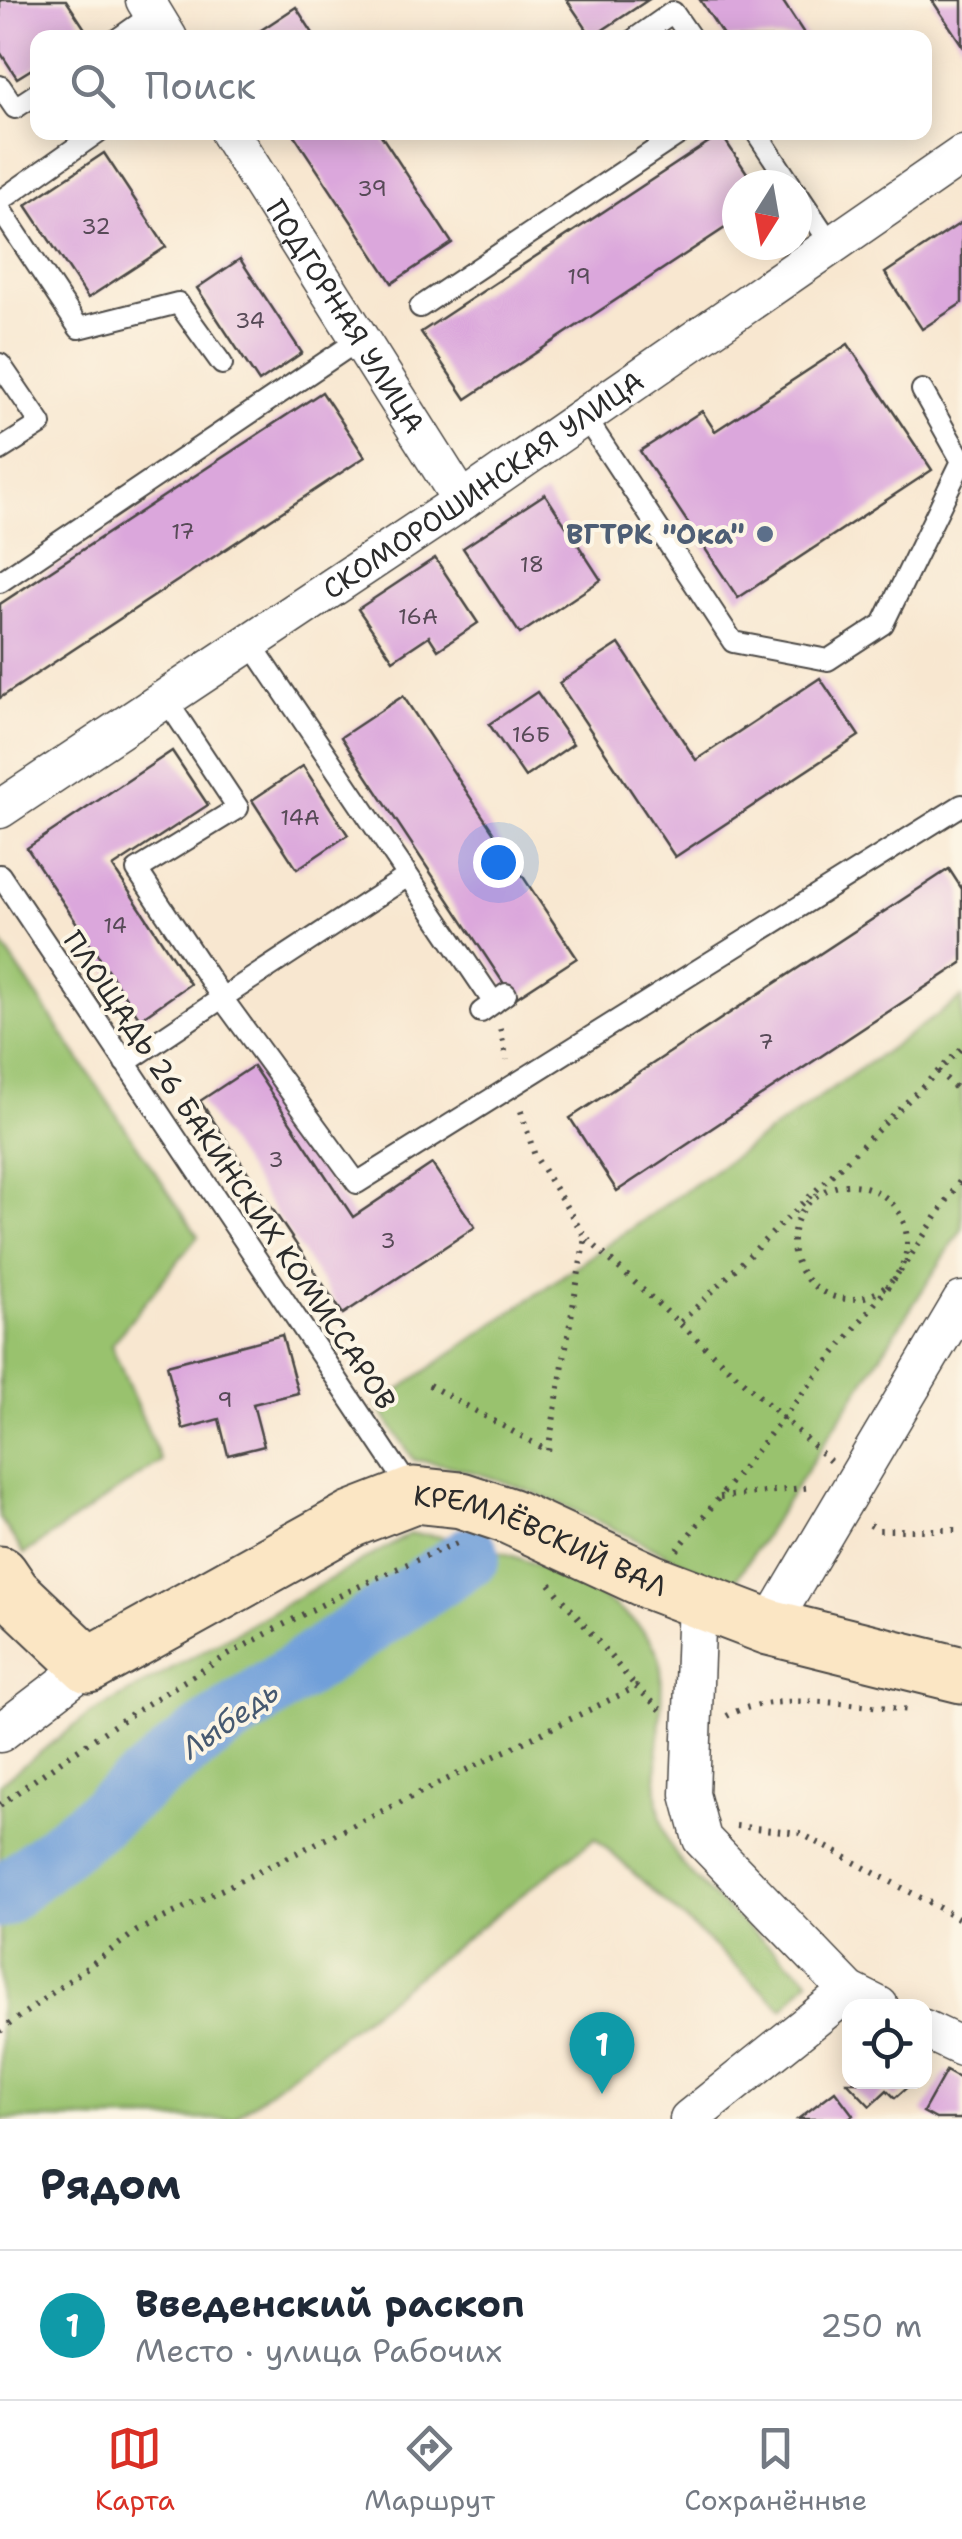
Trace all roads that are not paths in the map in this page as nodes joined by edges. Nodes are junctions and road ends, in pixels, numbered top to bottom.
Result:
1 (156, 17) edge
2 (133, 30) edge
3 (648, 30) edge
4 (686, 30) edge
5 (0, 86) edge
6 (30, 98) edge
7 (90, 140) edge
8 (234, 140) edge
9 (670, 140) edge
10 (761, 140) edge
11 (962, 155) edge
12 (782, 170) edge
13 (0, 201) edge
14 (0, 209) edge
15 (812, 216) edge
16 (833, 247) junction
17 (420, 307) dead end
18 (360, 339) junction
19 (0, 364) edge
20 (222, 364) dead end
21 (922, 390) dead end
22 (585, 417) junction
23 (0, 450) edge
24 (962, 461) edge
25 (462, 502) junction
26 (0, 582) edge
27 (250, 642) junction
28 (165, 698) junction
29 (962, 805) edge
30 (0, 809) edge
31 (0, 876) edge
32 (408, 876) junction
33 (222, 998) junction
34 (494, 1003) road end
35 (126, 1063) junction
36 (962, 1301) edge
37 (414, 1494) junction
38 (0, 1574) edge
39 (674, 1591) junction
40 (770, 1628) junction
41 (89, 1665) junction
42 (946, 1694) edge
43 (0, 1732) edge
44 (864, 1999) edge
45 (842, 2014) edge
46 (932, 2033) edge
47 (962, 2048) edge
48 (689, 2119) edge

1 - 2 lane
3 - 4 lane
5 - 6 lane
7 - 13 lane
8 - 18 street, ПОДГОРНАЯ УЛИЦА
9 - 17 lane
10 - 12 lane
11 - 16 street, СКОМОРОШИНСКАЯ УЛИЦА
14 - 20 lane
15 - 16 lane
16 - 22 street, СКОМОРОШИНСКАЯ УЛИЦА
18 - 25 street, ПОДГОРНАЯ УЛИЦА
18 - 26 lane
19 - 23 lane
21 - 24 lane
22 - 24 lane
22 - 25 street, СКОМОРОШИНСКАЯ УЛИЦА
25 - 27 street, СКОМОРОШИНСКАЯ УЛИЦА
27 - 28 street, СКОМОРОШИНСКАЯ УЛИЦА
27 - 32 lane
28 - 30 street, СКОМОРОШИНСКАЯ УЛИЦА
28 - 33 lane
29 - 33 lane
31 - 35 lane, ПЛОЩАДЬ 26 БАКИНСКИХ КОМИССАРОВ
32 - 33 lane
32 - 34 lane
33 - 35 lane
35 - 37 lane, ПЛОЩАДЬ 26 БАКИНСКИХ КОМИССАРОВ
36 - 40 street
37 - 39 main road, КРЕМЛЁВСКИЙ ВАЛ
37 - 41 main road, КРЕМЛЁВСКИЙ ВАЛ
38 - 41 main road
39 - 40 main road, КРЕМЛЁВСКИЙ ВАЛ
39 - 44 street
40 - 42 main road, КРЕМЛЁВСКИЙ ВАЛ
41 - 43 street
45 - 48 street
46 - 47 street

